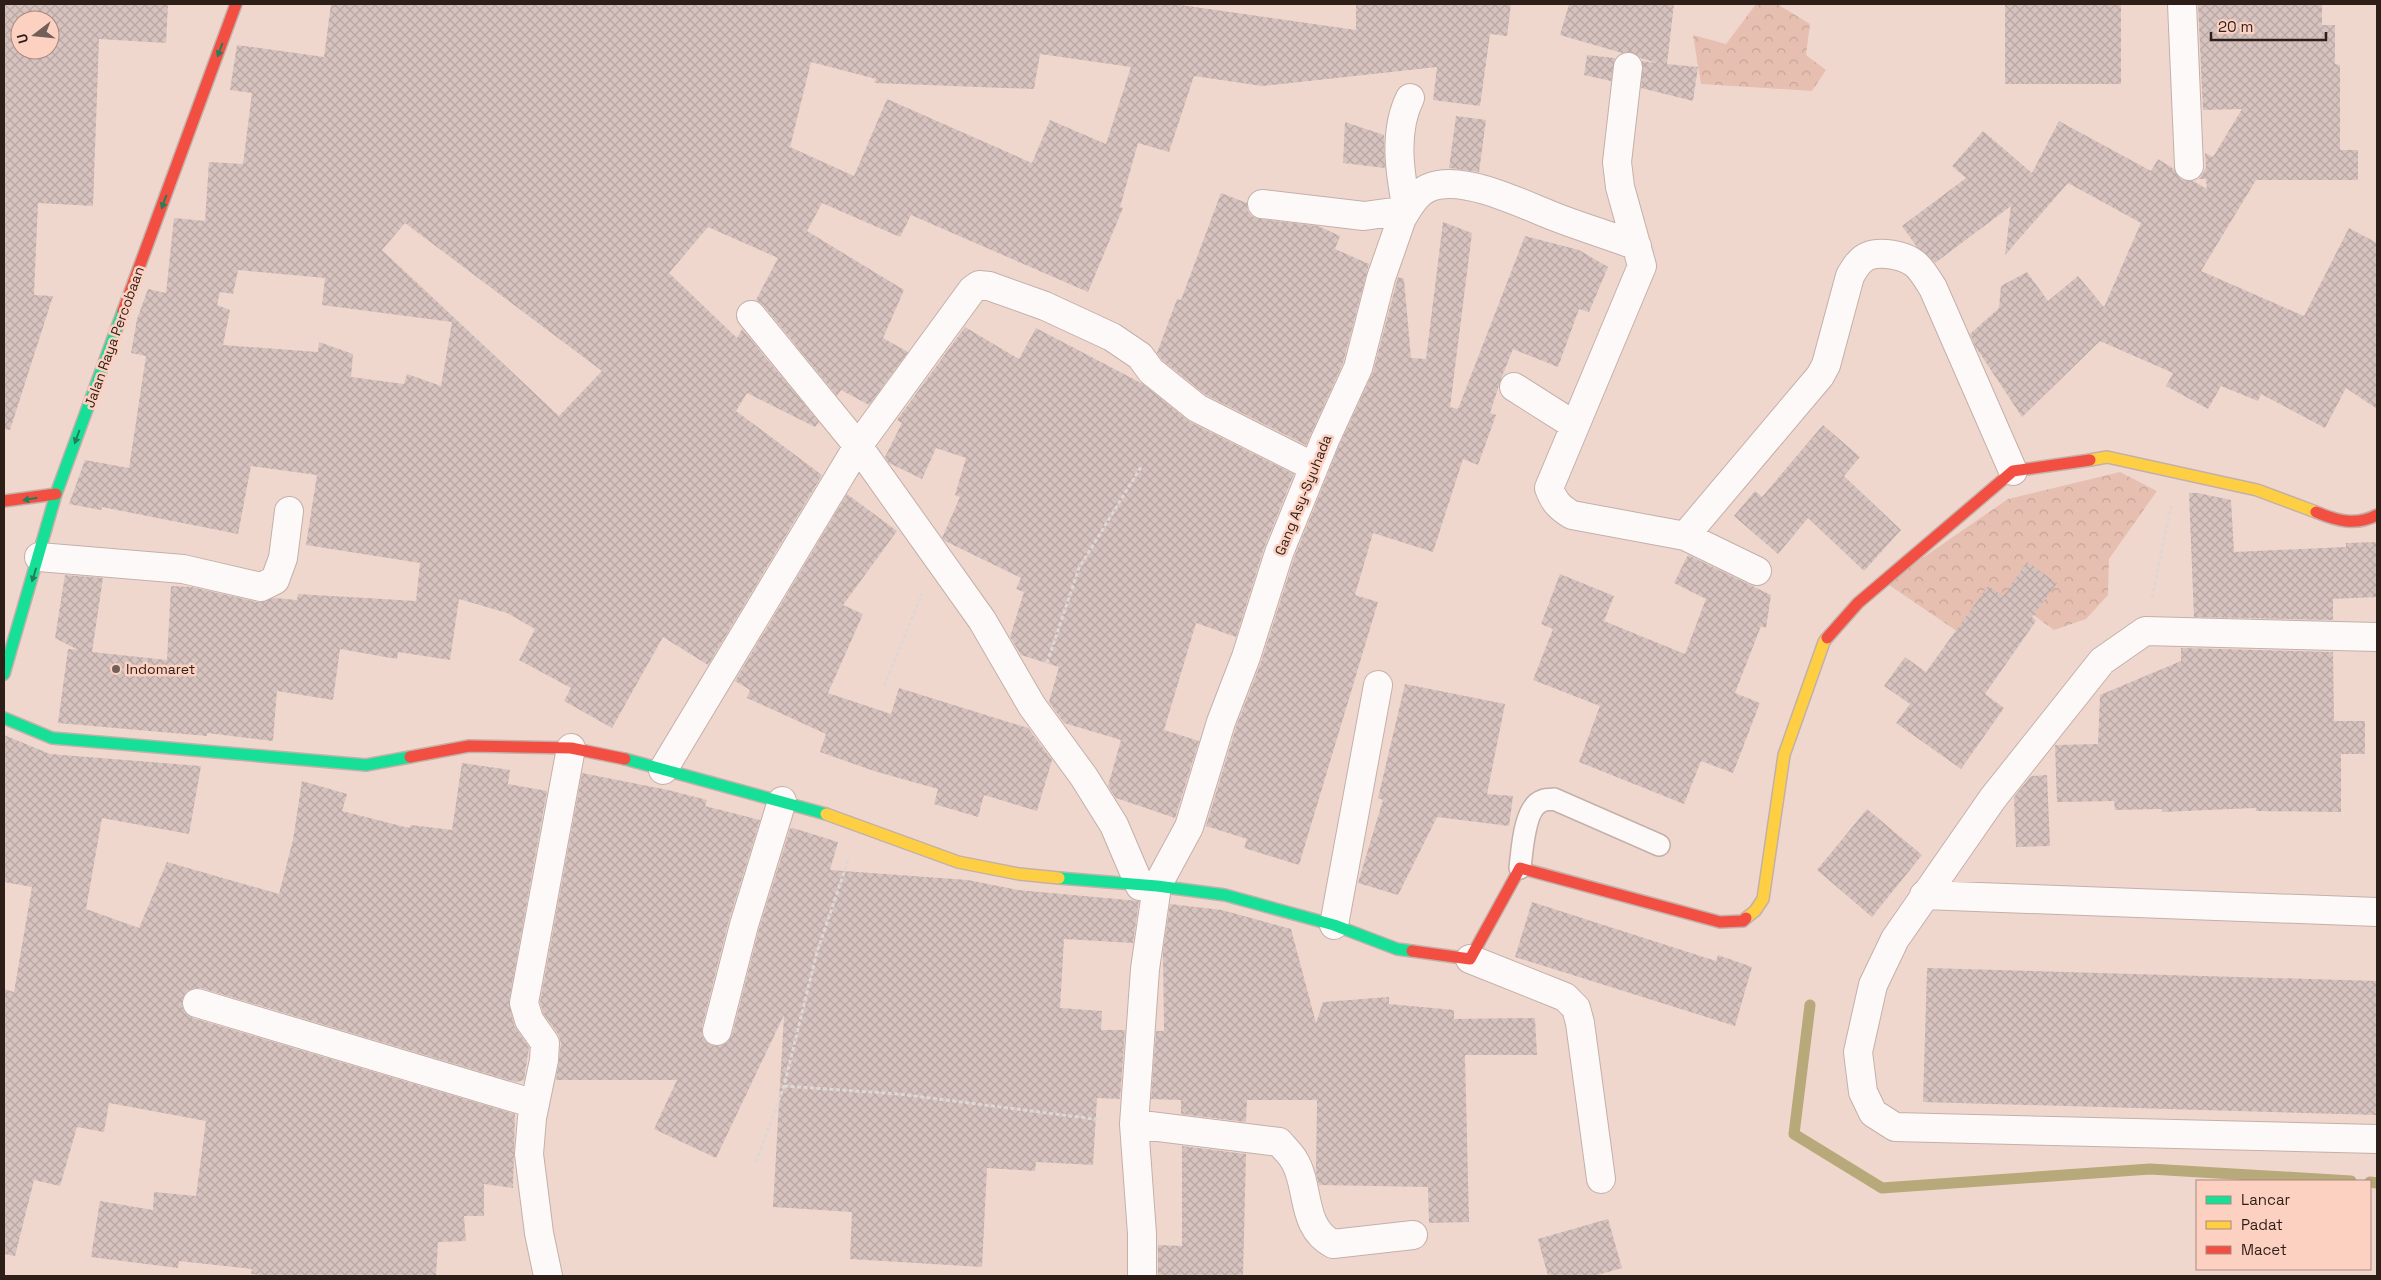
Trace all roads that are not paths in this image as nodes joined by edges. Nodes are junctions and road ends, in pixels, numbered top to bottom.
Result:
1 (236, 4) edge
2 (2182, 4) edge
3 (1628, 66) dead end
4 (1410, 98) dead end
5 (2189, 166) dead end
6 (1262, 204) dead end
7 (1407, 210) junction
8 (1637, 246) junction
9 (751, 315) dead end
10 (1514, 387) dead end
11 (1574, 425) junction
12 (858, 446) junction
13 (1314, 467) junction
14 (2013, 471) junction
15 (56, 494) junction
16 (4, 501) edge
17 (290, 511) dead end
18 (2377, 515) edge
19 (1685, 536) junction
20 (39, 557) junction
21 (1757, 571) dead end
22 (2377, 637) edge
23 (4, 674) edge
24 (1378, 685) dead end
25 (4, 718) edge
26 (571, 748) junction
27 (662, 770) junction
28 (782, 801) junction
29 (1659, 845) dead end
30 (1520, 868) junction
31 (1148, 886) junction
32 (1924, 895) junction
33 (2377, 912) edge
34 (1334, 925) junction
35 (1470, 960) junction
36 (197, 1003) dead end
37 (718, 1031) dead end
38 (535, 1104) junction
39 (1134, 1124) junction
40 (2377, 1139) edge
41 (1601, 1179) dead end
42 (1413, 1235) dead end
43 (548, 1276) edge
44 (1142, 1276) edge

1 -> 15 main road, Jalan Raya Percobaan
2 - 5 street
3 - 8 street
4 - 7 street
6 - 7 street
7 - 8 street, Gang Asy-Syuhada
7 - 13 street, Gang Asy-Syuhada
8 - 11 street
9 - 12 street
10 - 11 street
11 - 19 street
12 - 13 street
12 - 27 street
12 - 31 street
13 - 31 street, Gang Asy-Syuhada
14 - 18 main road
14 - 19 street
14 - 30 main road
15 -> 16 main road
15 - 20 main road, Jalan Raya Percobaan
17 - 20 street
19 - 21 street
20 -> 23 main road, Jalan Raya Percobaan
22 - 32 street
24 - 34 street
25 - 26 main road
26 - 27 main road
26 - 38 street
27 - 28 main road
28 - 31 main road
28 - 37 street
29 - 30 lane
30 - 35 main road
31 - 34 main road
31 - 39 street
32 - 33 street
32 - 40 street
34 - 35 main road
35 - 41 street
36 - 38 street
38 - 43 street
39 - 42 street
39 - 44 street

